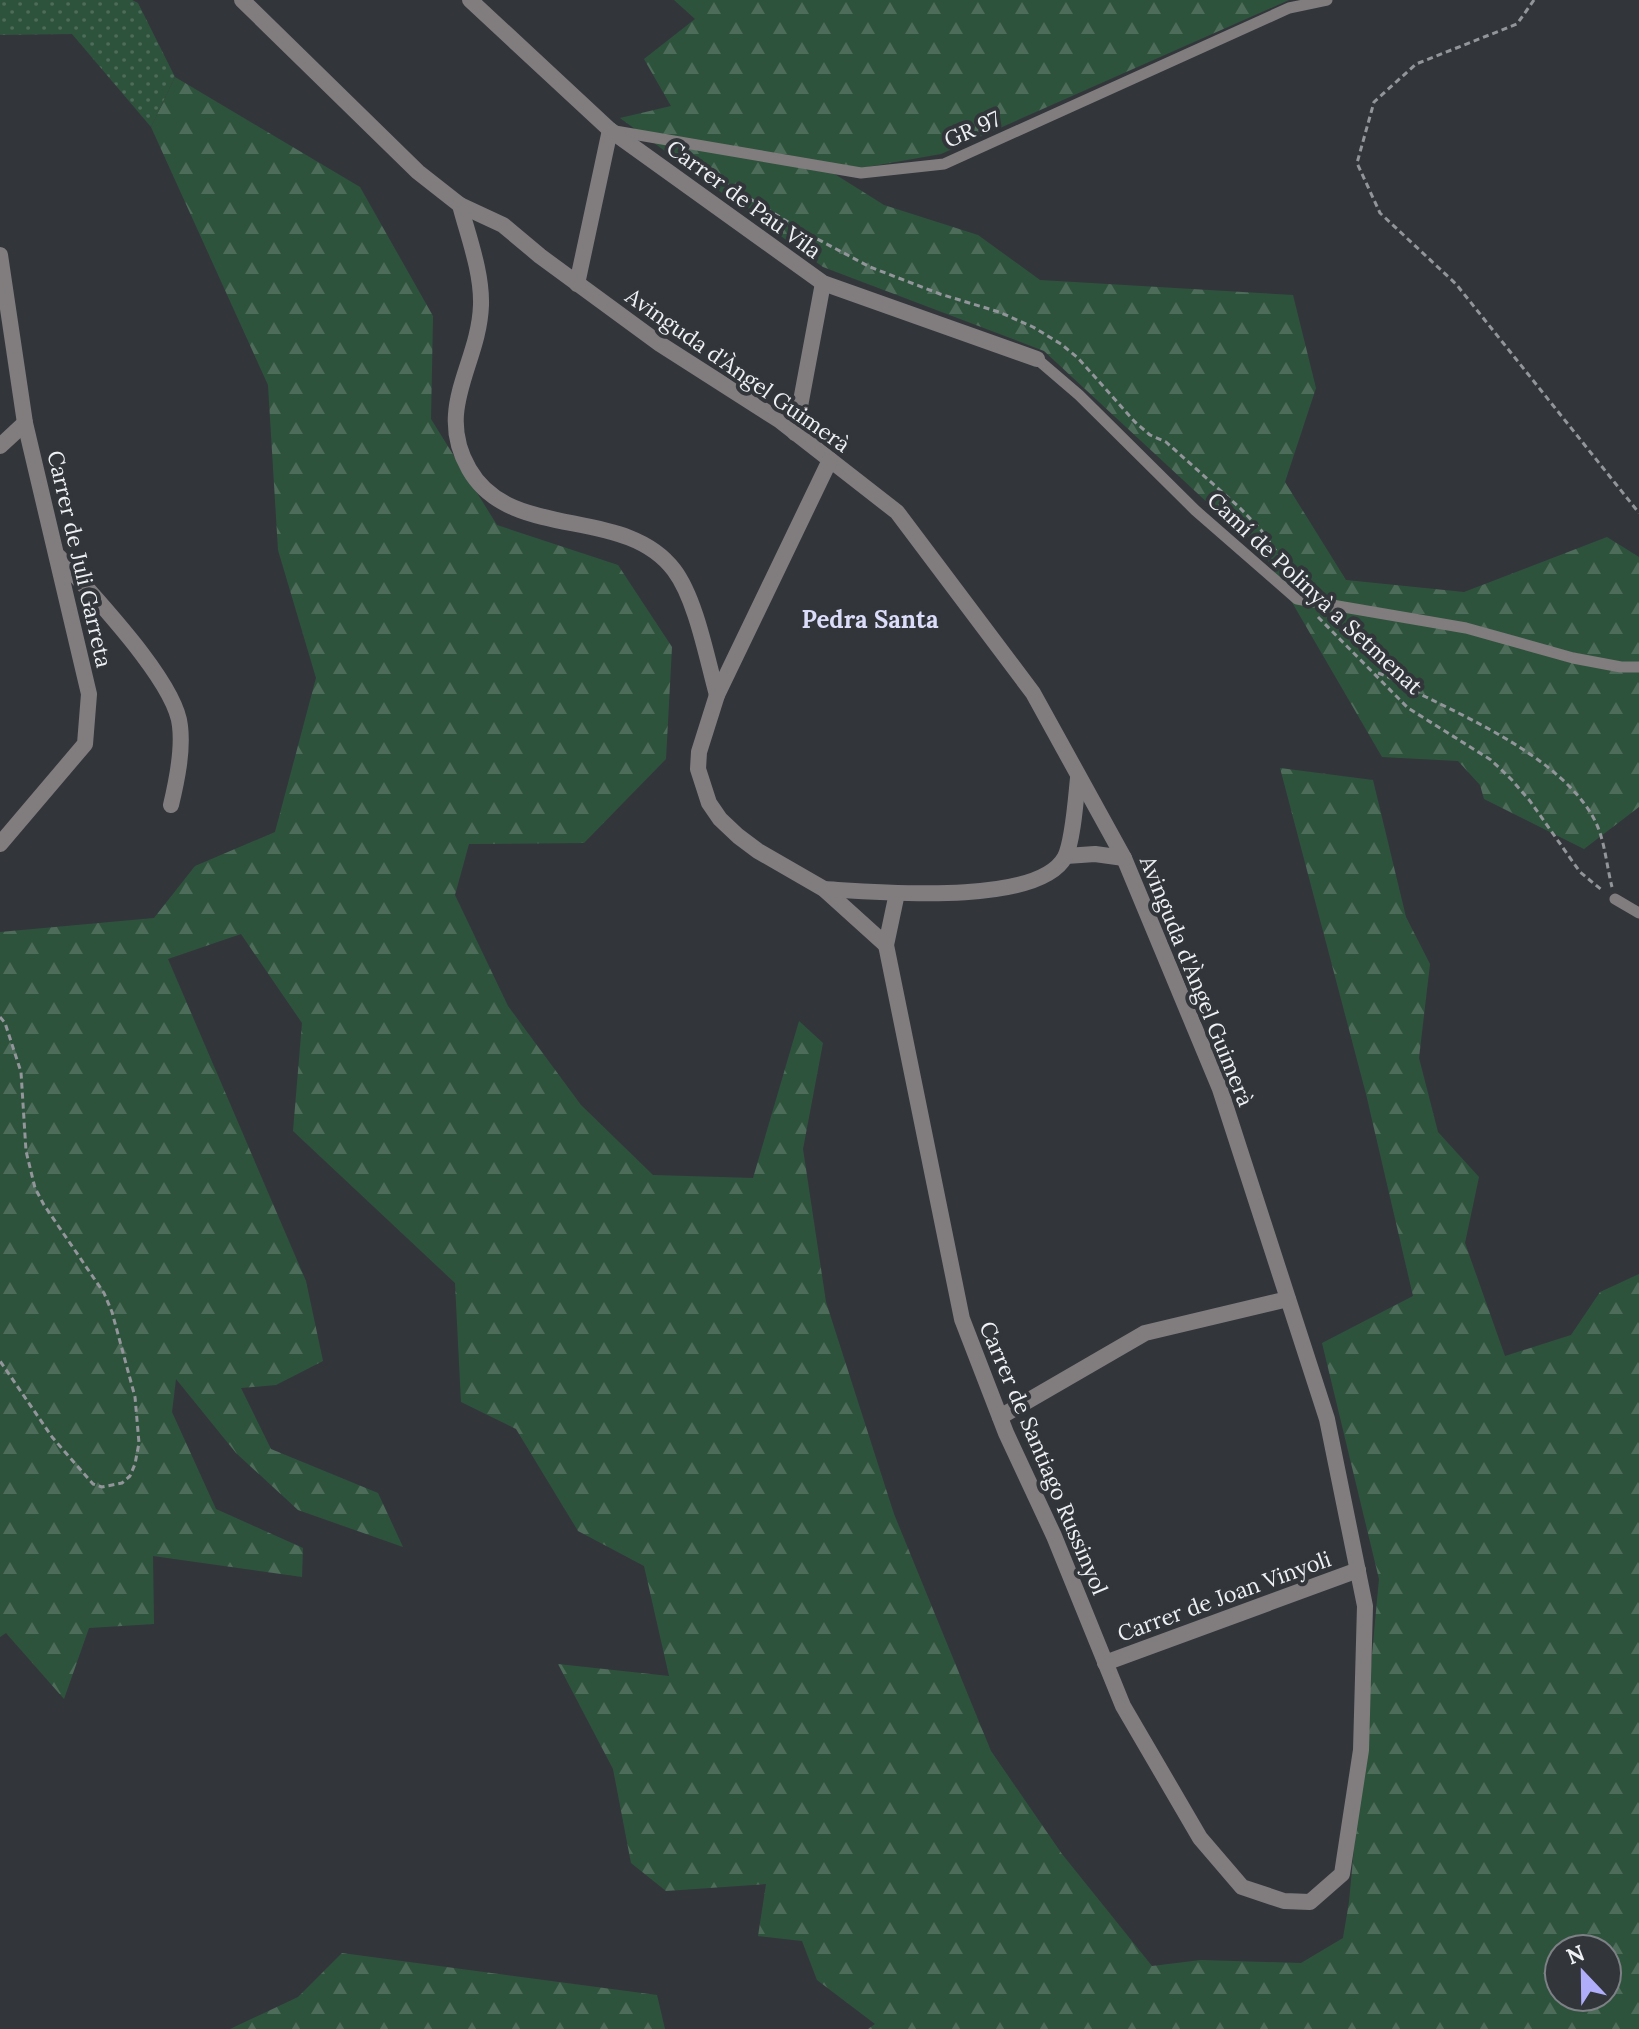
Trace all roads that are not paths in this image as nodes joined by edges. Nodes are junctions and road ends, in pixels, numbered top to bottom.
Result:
1 (242, 0) edge
2 (470, 0) edge
3 (1327, 0) edge
4 (610, 130) junction
5 (460, 205) junction
6 (0, 255) edge
7 (823, 283) junction
8 (577, 284) junction
9 (1037, 359) joint
10 (25, 423) junction
11 (795, 433) junction
12 (0, 446) edge
13 (830, 460) junction
14 (56, 553) junction
15 (1639, 667) edge
16 (717, 695) junction
17 (1078, 778) junction
18 (171, 805) dead end
19 (0, 844) edge
20 (1066, 856) junction
21 (1124, 858) junction
22 (824, 889) junction
23 (897, 893) junction
24 (1615, 899) road end
25 (1639, 913) edge
26 (886, 945) junction
27 (1288, 1299) junction
28 (1000, 1417) junction
29 (1358, 1570) junction
30 (1105, 1663) junction
31 (1310, 1902) joint

1 - 5 street, Avinguda d'Àngel Guimerà
2 - 4 street, Carrer de Pau Vila
3 - 4 lane, GR 97
4 - 7 street, Carrer de Pau Vila
4 - 8 street
5 - 8 street, Avinguda d'Àngel Guimerà
5 - 16 street
6 - 10 street, Carrer de Juli Garreta
7 - 9 street, Carrer de Pau Vila
7 - 11 street
8 - 11 street, Avinguda d'Àngel Guimerà
9 - 15 lane, Camí de Polinyà a Setmenat
10 - 12 street
10 - 14 street, Carrer de Juli Garreta
11 - 13 street, Avinguda d'Àngel Guimerà
13 - 16 street
13 - 17 street, Avinguda d'Àngel Guimerà
14 - 18 street
14 - 19 street, Carrer de Juli Garreta
16 - 22 street
17 - 20 street
17 - 21 street, Avinguda d'Àngel Guimerà
20 - 21 street
20 - 23 street
21 - 27 street, Avinguda d'Àngel Guimerà
22 - 23 street
22 - 26 street
23 - 26 street, Carrer de Santiago Russinyol
24 - 25 lane
26 - 28 street, Carrer de Santiago Russinyol
27 - 28 street
27 - 29 street, Avinguda d'Àngel Guimerà
28 - 30 street, Carrer de Santiago Russinyol
29 - 30 street, Carrer de Joan Vinyoli
29 - 31 street, Avinguda d'Àngel Guimerà
30 - 31 street, Carrer de Santiago Russinyol

